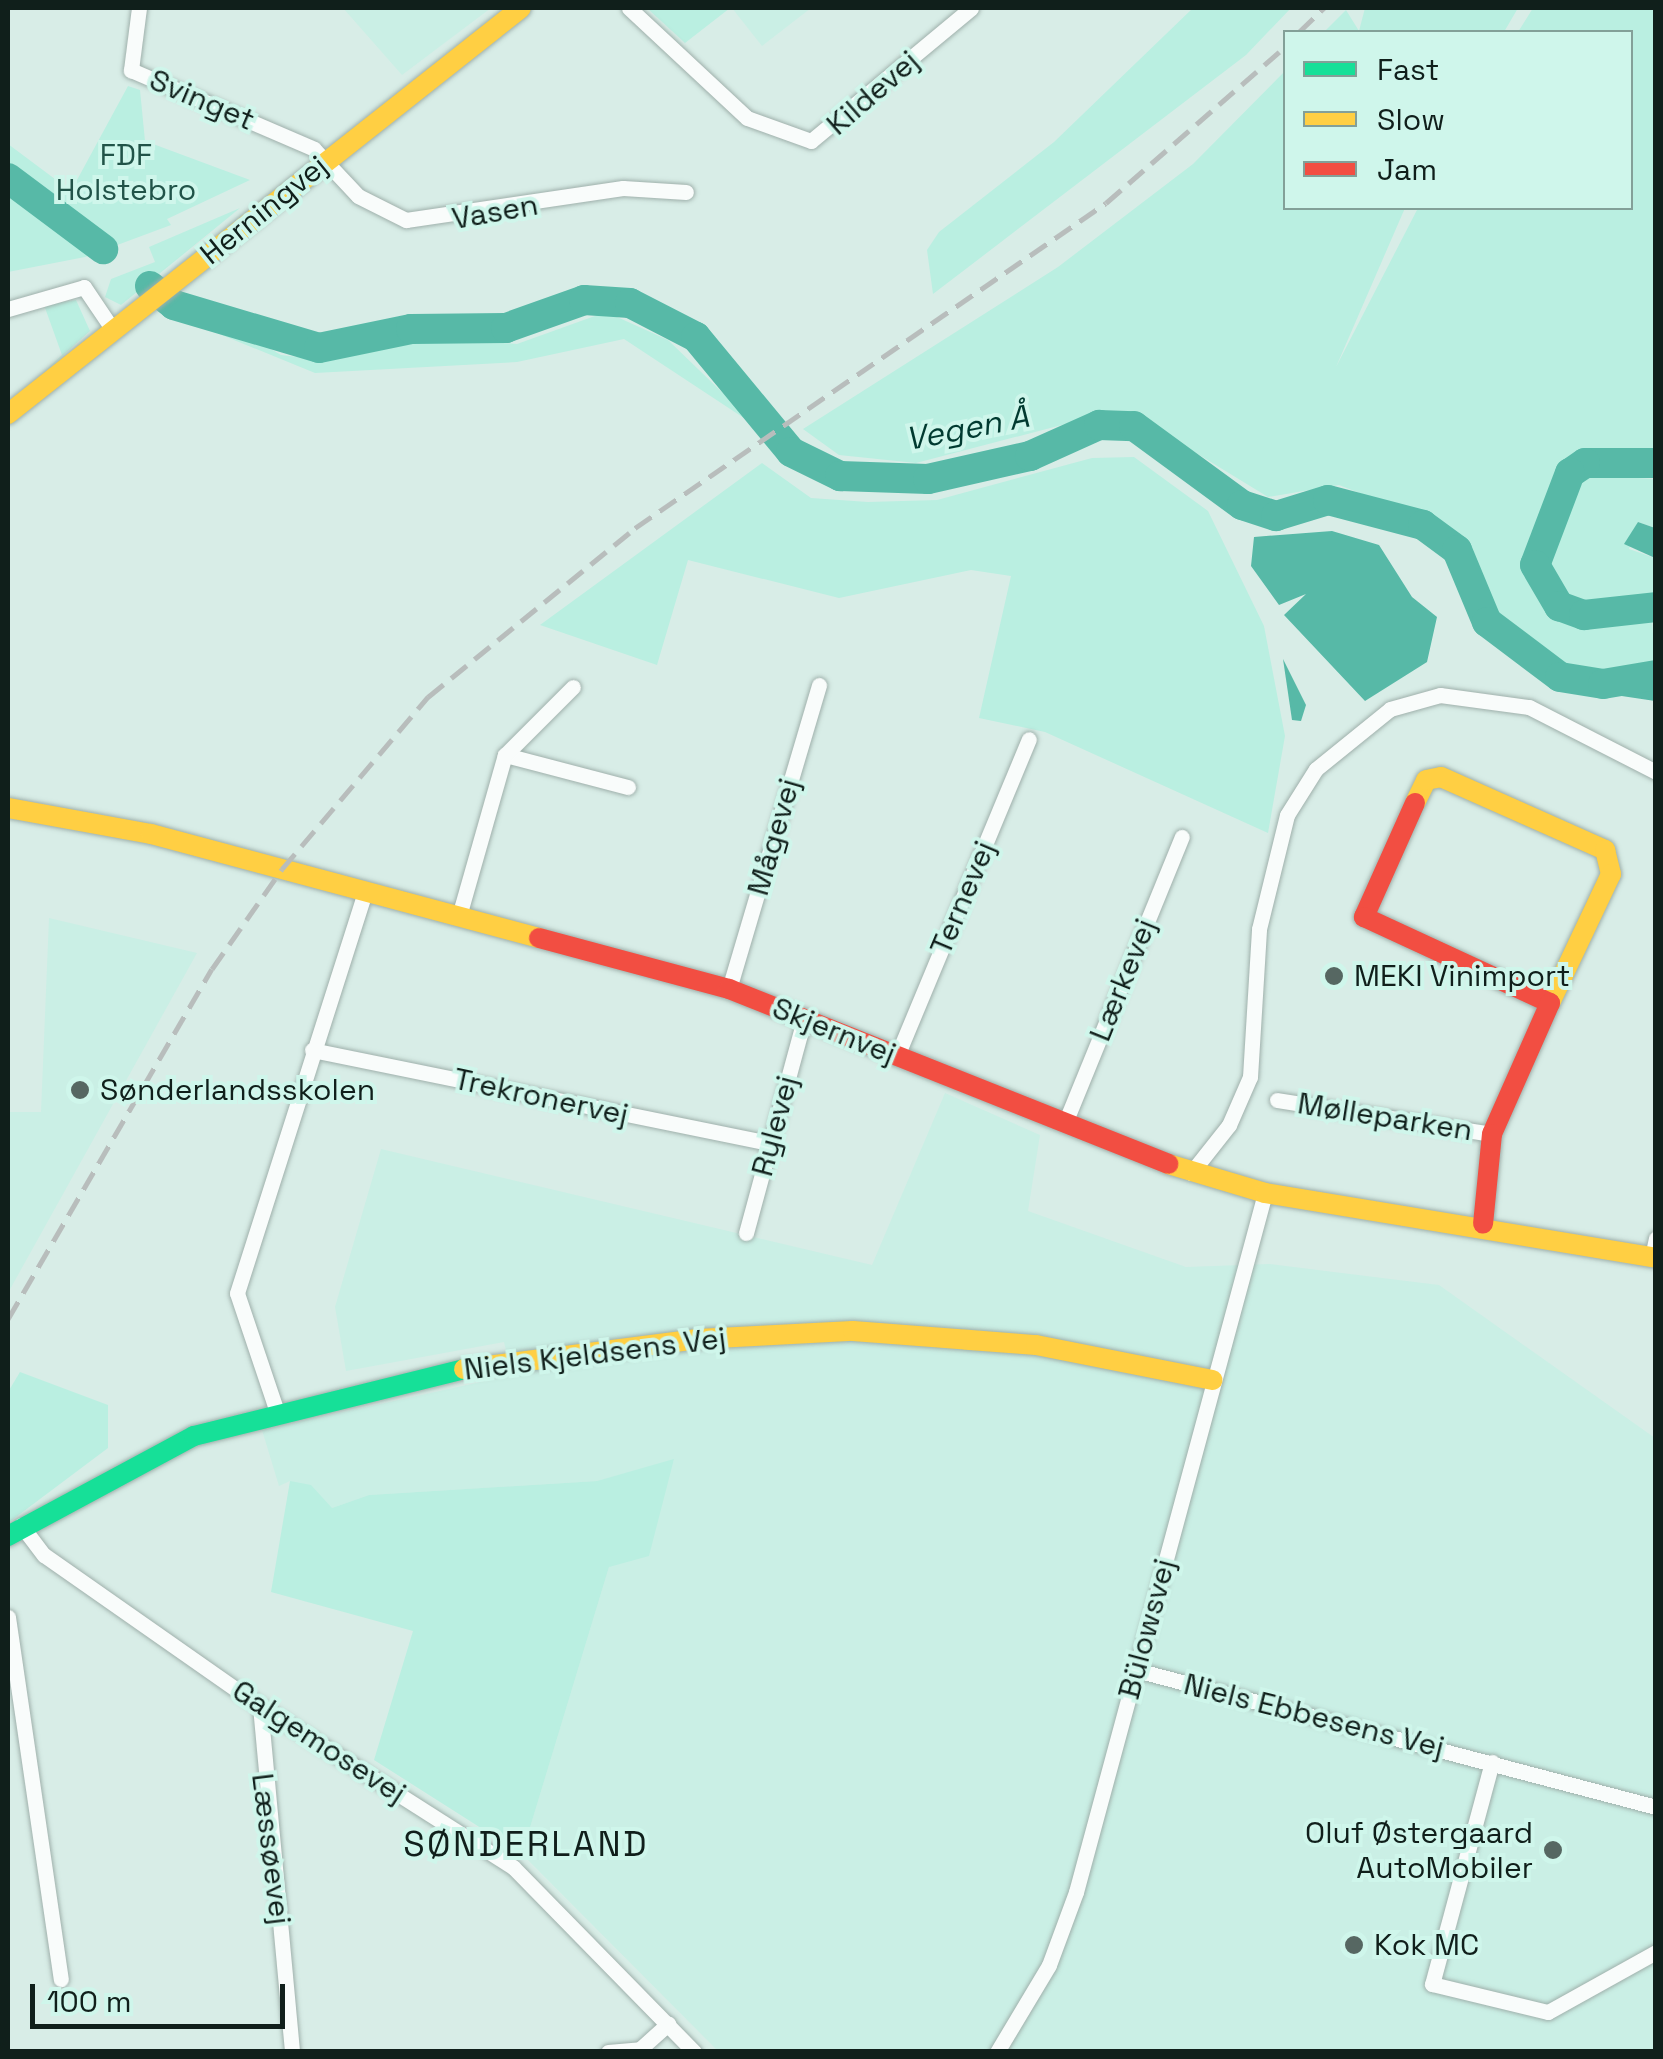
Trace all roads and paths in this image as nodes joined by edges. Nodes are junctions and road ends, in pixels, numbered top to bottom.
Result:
1 (139, 8) edge
2 (521, 8) edge
3 (628, 8) edge
4 (971, 8) edge
5 (325, 162) junction
6 (686, 192) dead end
7 (8, 309) edge
8 (113, 330) junction
9 (8, 414) edge
10 (819, 685) dead end
11 (573, 687) dead end
12 (1030, 739) dead end
13 (504, 755) junction
14 (1656, 772) edge
15 (628, 788) dead end
16 (8, 808) edge
17 (1182, 837) dead end
18 (366, 890) junction
19 (458, 916) junction
20 (729, 989) junction
21 (1550, 1003) junction
22 (804, 1020) junction
23 (312, 1050) junction
24 (897, 1056) junction
25 (1278, 1100) dead end
26 (1065, 1123) junction
27 (1492, 1134) junction
28 (770, 1144) junction
29 (1191, 1173) junction
30 (1266, 1194) junction
31 (1482, 1224) junction
32 (746, 1233) dead end
33 (1654, 1251) edge
34 (1213, 1380) junction
35 (276, 1409) junction
36 (14, 1531) edge
37 (8, 1616) edge
38 (1136, 1670) junction
39 (260, 1706) junction
40 (1492, 1762) junction
41 (1656, 1807) edge
42 (1656, 1952) edge
43 (61, 1979) dead end
44 (668, 2024) junction
45 (292, 2052) edge
46 (608, 2052) edge
47 (694, 2052) edge
48 (998, 2052) edge

1 - 5 street, Svinget
2 - 5 street, Herningvej
3 - 4 street, Kildevej
5 - 6 street, Vasen
5 - 8 street, Herningvej
7 - 8 street
8 - 9 street, Herningvej
10 - 20 street, Mågevej
11 - 13 street
12 - 24 street, Ternevej
13 - 15 street
13 - 19 street
14 - 29 street
16 - 18 street, Skjernvej
17 - 26 street, Lærkevej
18 - 19 street, Skjernvej
18 - 23 street
19 - 20 street, Skjernvej
20 - 22 street, Skjernvej
21 - 21 street, Mølleparken
21 - 27 street, Mølleparken
22 - 24 street, Skjernvej
22 - 28 street, Rylevej
23 - 28 street, Trekronervej
23 - 35 street
24 - 26 street, Skjernvej
25 - 27 street, Mølleparken
26 - 29 street, Skjernvej
27 - 31 street, Mølleparken
28 - 32 street, Rylevej
29 - 30 street, Skjernvej
30 - 31 street, Skjernvej
30 - 34 street, Bülowsvej
31 - 33 street, Skjernvej
34 - 35 street, Niels Kjeldsens Vej
34 - 38 street, Bülowsvej
35 - 36 street, Niels Kjeldsens Vej
36 - 39 street, Galgemosevej
37 - 43 street
38 - 40 street, Niels Ebbesens Vej
38 - 48 street, Bülowsvej
39 - 44 street, Galgemosevej
39 - 45 street, Læssøevej
40 - 41 street, Niels Ebbesens Vej
40 - 42 street
44 - 46 street
44 - 47 street, Galgemosevej

